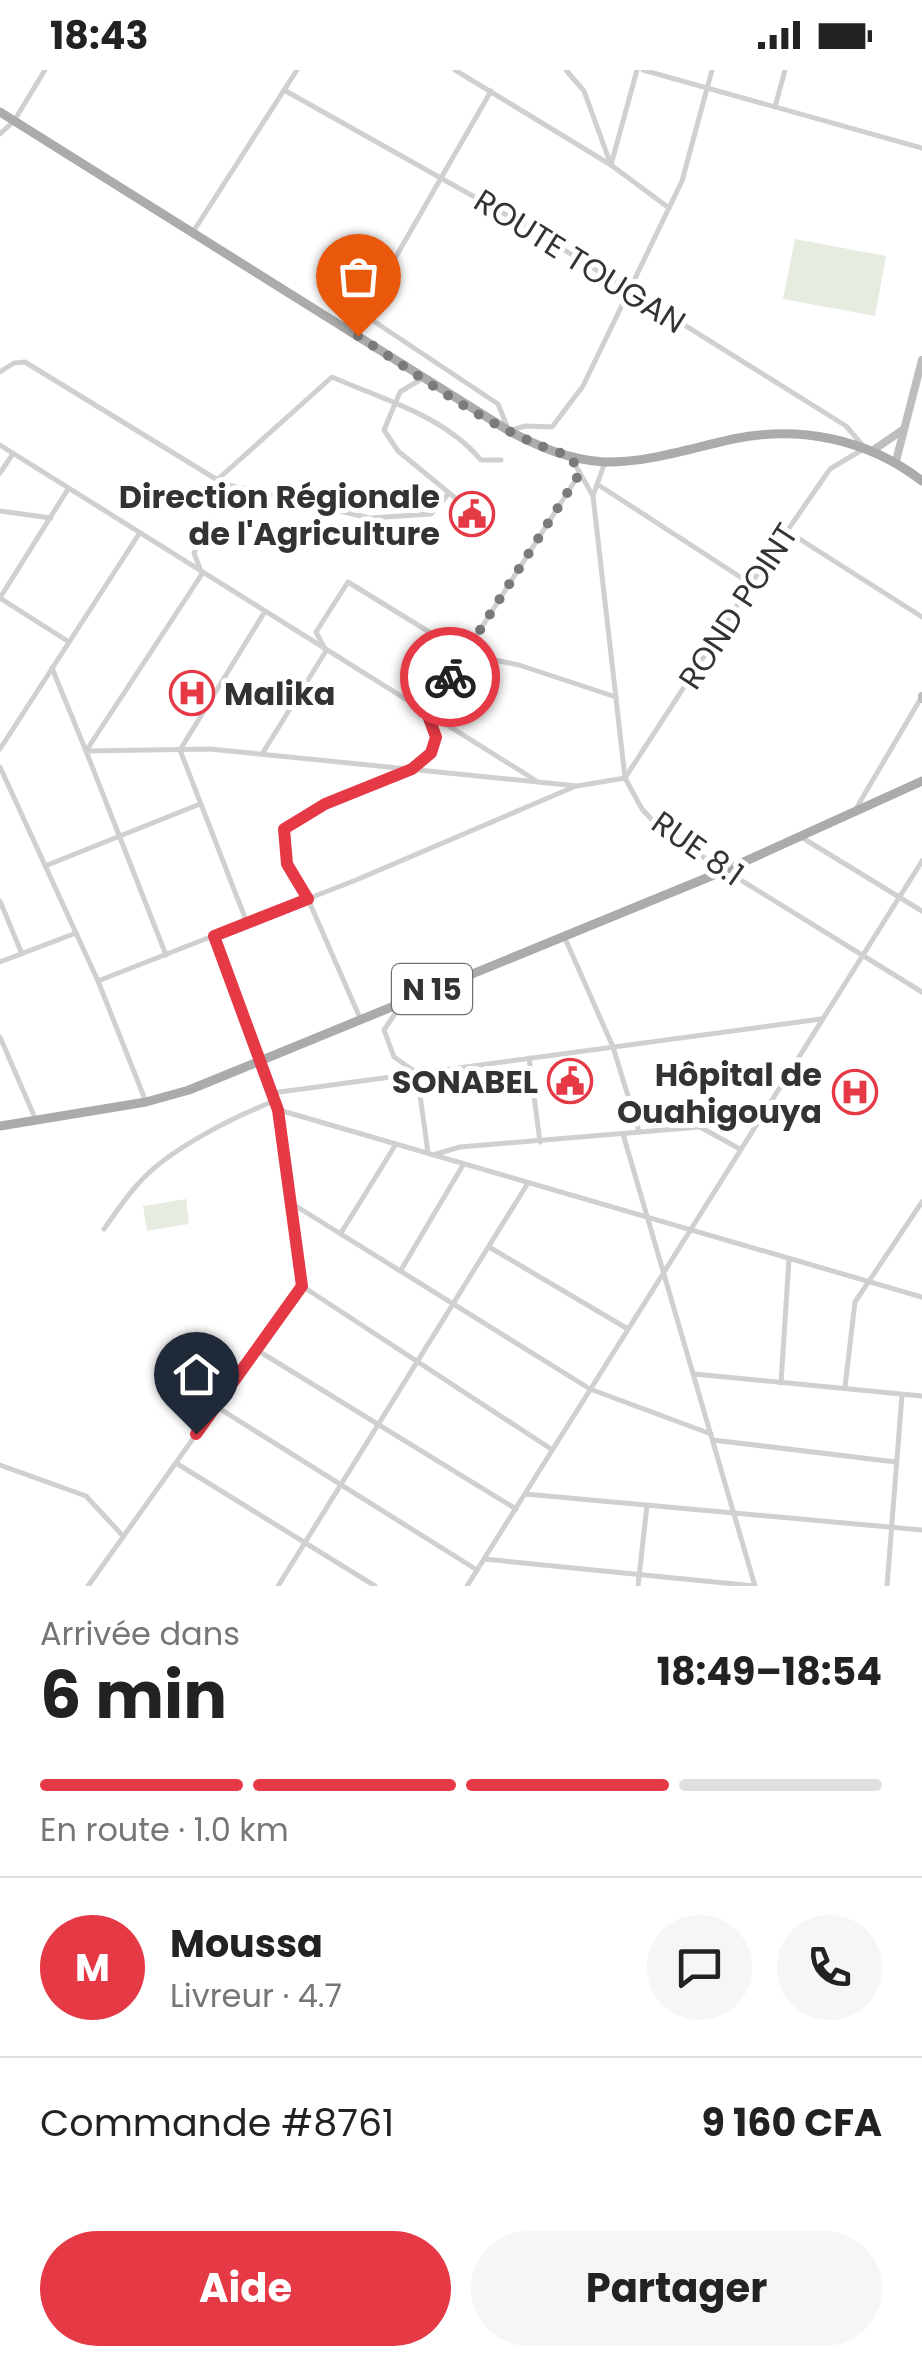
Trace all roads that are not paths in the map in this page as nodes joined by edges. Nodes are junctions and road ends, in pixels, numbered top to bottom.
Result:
1 (46, 70) edge
2 (297, 70) edge
3 (456, 70) edge
4 (566, 70) edge
5 (640, 70) edge
6 (712, 70) edge
7 (785, 70) edge
8 (707, 88) junction
9 (284, 90) junction
10 (490, 92) junction
11 (775, 107) junction
12 (0, 112) edge
13 (14, 121) junction
14 (0, 134) edge
15 (922, 148) edge
16 (612, 165) junction
17 (441, 176) junction
18 (669, 208) junction
19 (193, 233) junction
20 (630, 292) junction
21 (922, 360) edge
22 (0, 372) edge
23 (424, 378) junction
24 (395, 401) junction
25 (904, 428) junction
26 (509, 432) junction
27 (0, 445) edge
28 (869, 450) junction
29 (13, 454) junction
30 (570, 456) junction
31 (501, 460) dead end
32 (896, 461) junction
33 (605, 462) junction
34 (0, 473) edge
35 (580, 473) junction
36 (217, 480) junction
37 (922, 481) edge
38 (597, 484) junction
39 (68, 489) junction
40 (449, 493) junction
41 (593, 496) junction
42 (459, 501) dead end
43 (0, 511) edge
44 (52, 518) junction
45 (210, 520) dead end
46 (787, 531) junction
47 (139, 534) junction
48 (202, 574) junction
49 (751, 584) junction
50 (0, 598) edge
51 (264, 613) junction
52 (922, 617) edge
53 (69, 642) junction
54 (326, 651) junction
55 (465, 654) junction
56 (52, 668) junction
57 (616, 697) junction
58 (921, 698) edge
59 (427, 713) junction
60 (0, 749) edge
61 (180, 750) junction
62 (86, 751) junction
63 (262, 754) junction
64 (0, 767) edge
65 (412, 769) junction
66 (625, 778) junction
67 (922, 781) edge
68 (538, 782) junction
69 (576, 786) junction
70 (200, 804) junction
71 (853, 814) junction
72 (117, 836) junction
73 (801, 837) junction
74 (922, 862) edge
75 (45, 866) junction
76 (726, 870) junction
77 (900, 897) junction
78 (308, 899) junction
79 (0, 901) edge
80 (922, 911) edge
81 (247, 923) junction
82 (76, 933) junction
83 (214, 936) junction
84 (564, 936) junction
85 (22, 954) junction
86 (166, 955) junction
87 (863, 956) junction
88 (0, 962) edge
89 (98, 982) junction
90 (922, 992) edge
91 (403, 1001) junction
92 (360, 1018) junction
93 (821, 1019) junction
94 (1, 1042) edge
95 (613, 1047) junction
96 (529, 1058) junction
97 (260, 1059) junction
98 (417, 1073) junction
99 (272, 1093) junction
100 (275, 1101) junction
101 (146, 1102) junction
102 (278, 1110) junction
103 (36, 1121) junction
104 (0, 1126) edge
105 (639, 1132) junction
106 (623, 1134) junction
107 (540, 1142) junction
108 (396, 1144) junction
109 (740, 1149) junction
110 (431, 1154) junction
111 (463, 1164) junction
112 (528, 1183) junction
113 (291, 1202) junction
114 (922, 1202) edge
115 (648, 1218) junction
116 (104, 1230) dead end
117 (690, 1230) junction
118 (341, 1233) junction
119 (488, 1246) junction
120 (789, 1259) junction
121 (400, 1270) junction
122 (663, 1273) junction
123 (866, 1282) junction
124 (302, 1286) junction
125 (922, 1298) edge
126 (453, 1302) junction
127 (628, 1329) junction
128 (257, 1350) junction
129 (416, 1360) junction
130 (694, 1374) junction
131 (781, 1383) junction
132 (845, 1387) junction
133 (590, 1389) junction
134 (902, 1394) junction
135 (922, 1396) edge
136 (216, 1406) junction
137 (378, 1423) junction
138 (712, 1437) junction
139 (552, 1449) junction
140 (896, 1462) junction
141 (176, 1463) junction
142 (0, 1465) edge
143 (340, 1484) junction
144 (524, 1494) junction
145 (647, 1505) junction
146 (516, 1508) junction
147 (734, 1513) junction
148 (892, 1527) junction
149 (922, 1530) edge
150 (123, 1536) junction
151 (304, 1543) junction
152 (484, 1560) junction
153 (477, 1570) junction
154 (639, 1574) junction
155 (88, 1586) edge
156 (278, 1586) edge
157 (376, 1586) edge
158 (467, 1586) edge
159 (638, 1586) edge
160 (756, 1586) edge
161 (887, 1586) edge

1 - 13 street
2 - 9 street
3 - 10 street
4 - 16 street
5 - 8 street
5 - 16 street
6 - 8 street
7 - 11 street
8 - 11 street
8 - 18 street
9 - 17 street, ROUTE TOUGAN
9 - 19 street
10 - 16 street
10 - 17 street
11 - 15 street
12 - 13 main road
13 - 14 street
13 - 19 main road
16 - 18 street
17 - 20 street, ROUTE TOUGAN
17 - 26 street
18 - 20 street
19 - 23 main road
20 - 26 street
20 - 28 street, ROUTE TOUGAN
21 - 25 main road
22 - 36 street
23 - 24 street
23 - 26 main road
24 - 31 street
24 - 36 street
24 - 40 street
25 - 28 main road
25 - 32 main road
26 - 30 main road
27 - 29 street
28 - 32 main road
28 - 33 main road
28 - 46 street, ROND POINT
29 - 34 street
29 - 39 street
30 - 33 main road
30 - 35 street, RUE 8.1
32 - 37 main road
33 - 38 street, RUE 8.1
35 - 41 street, RUE 8.1
35 - 55 street
36 - 40 street
38 - 41 street, RUE 8.1
38 - 49 street
39 - 44 street
39 - 47 street
40 - 42 street
41 - 57 street, RUE 8.1
43 - 44 street
44 - 50 street
45 - 48 street
46 - 49 street, ROND POINT
46 - 52 street
47 - 48 street
47 - 53 street
48 - 51 street
48 - 62 street
49 - 66 street, ROND POINT
50 - 53 street
51 - 54 street
51 - 61 street
53 - 56 street
54 - 55 street
54 - 59 street
54 - 63 street
55 - 57 street
55 - 59 street
56 - 60 street
56 - 62 street
57 - 66 street, RUE 8.1
58 - 71 street
59 - 65 street
59 - 68 street
61 - 62 street
61 - 63 street
61 - 70 street
62 - 72 street
63 - 65 street
64 - 75 street
65 - 68 street
65 - 78 street
66 - 69 street
66 - 76 street, RUE 8.1
67 - 71 main road, N 15
68 - 69 street
69 - 78 street
70 - 72 street
70 - 81 street
71 - 73 main road, N 15
72 - 75 street
72 - 86 street
73 - 76 main road, N 15
73 - 77 street
74 - 77 street
75 - 82 street
76 - 84 main road, N 15
76 - 87 street, RUE 8.1
77 - 80 street
77 - 87 street
78 - 81 street
78 - 92 street
79 - 85 street
81 - 83 street
82 - 85 street
82 - 89 street
83 - 86 street
83 - 97 street
84 - 91 main road, N 15
84 - 95 street
85 - 88 street
86 - 89 street
87 - 90 street, RUE 8.1
87 - 93 street
89 - 101 street
91 - 92 main road, N 15
91 - 98 street
92 - 97 main road, N 15
93 - 95 street
93 - 109 street
94 - 103 street
95 - 96 street
95 - 105 street
96 - 98 street
96 - 107 street
97 - 99 street
97 - 101 main road, N 15
98 - 99 street
98 - 110 street
99 - 100 street
100 - 102 street
100 - 116 street
101 - 103 main road, N 15
102 - 108 street
102 - 113 street
103 - 104 main road, N 15
105 - 106 street
105 - 109 street
106 - 107 street
106 - 115 street
107 - 110 street
108 - 110 street
108 - 118 street
109 - 117 street
110 - 111 street
111 - 112 street
111 - 121 street
112 - 115 street
112 - 119 street
113 - 118 street
113 - 124 street
114 - 123 street
115 - 117 street
115 - 122 street
117 - 120 street
117 - 122 street
118 - 121 street
119 - 126 street
119 - 127 street
120 - 123 street
120 - 131 street
121 - 126 street
122 - 127 street
122 - 130 street
123 - 125 street
123 - 132 street
124 - 128 street
124 - 129 street
126 - 129 street
126 - 133 street
127 - 133 street
128 - 136 street
128 - 137 street
129 - 137 street
129 - 139 street
130 - 131 street
130 - 138 street
131 - 132 street
132 - 134 street
133 - 138 street
133 - 139 street
134 - 135 street
134 - 140 street
136 - 141 street
136 - 143 street
137 - 143 street
137 - 146 street
138 - 140 street
138 - 147 street
139 - 144 street
140 - 148 street
141 - 150 street
141 - 151 street
142 - 150 street
143 - 151 street
143 - 153 street
144 - 145 street
144 - 146 street
145 - 147 street
145 - 154 street
146 - 152 street
147 - 148 street
147 - 160 street
148 - 149 street
148 - 161 street
150 - 155 street
151 - 156 street
151 - 157 street
152 - 153 street
152 - 154 street
153 - 158 street
154 - 159 street
154 - 160 street

